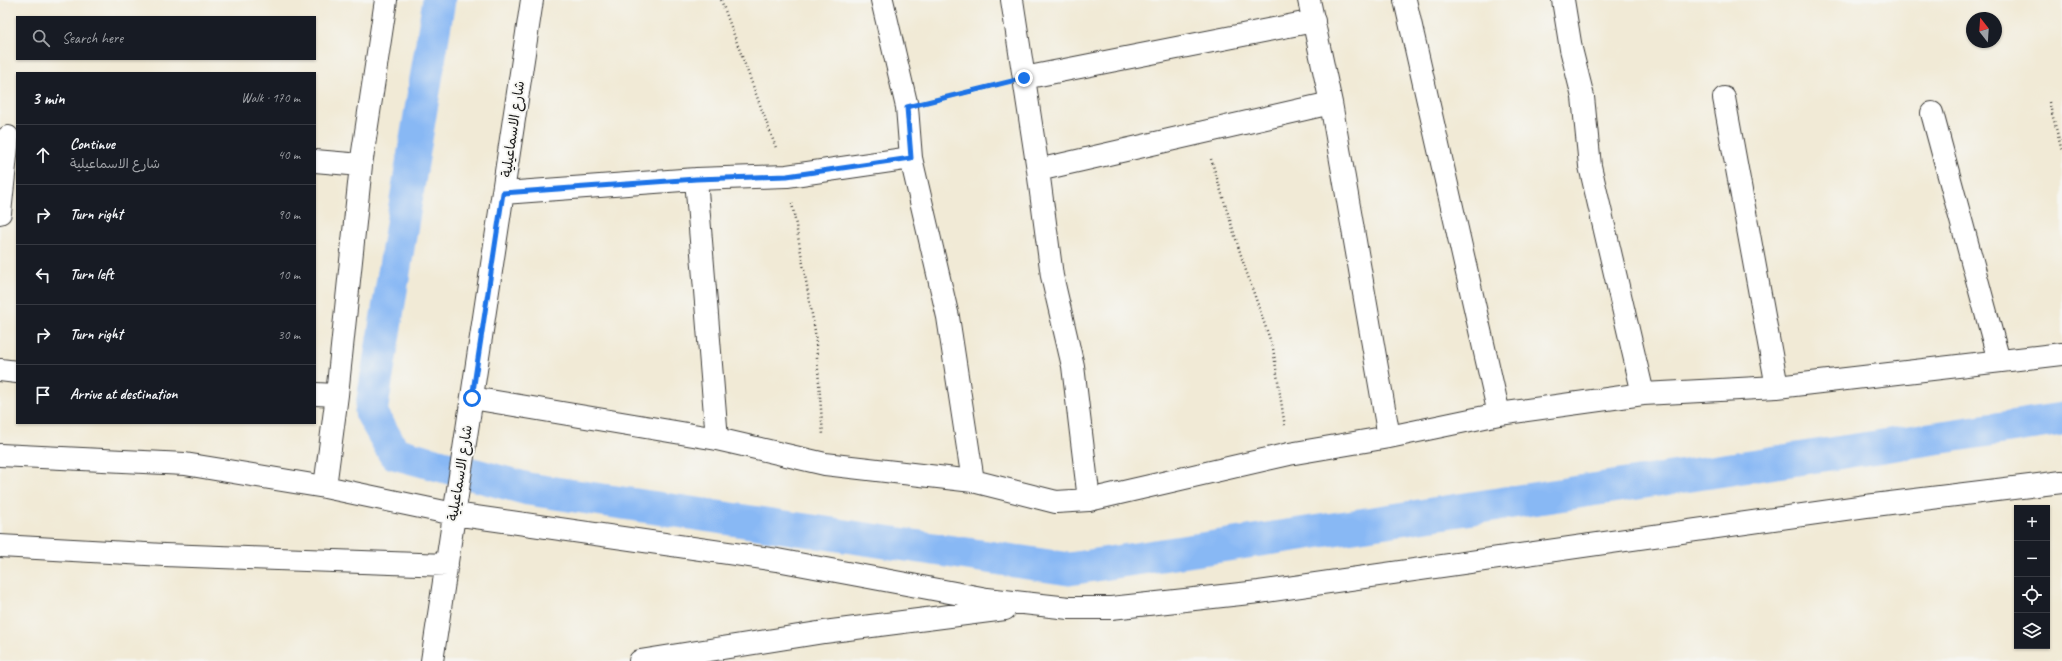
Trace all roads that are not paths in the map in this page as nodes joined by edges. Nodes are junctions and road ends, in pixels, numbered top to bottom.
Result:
1 (386, 0) edge
2 (532, 0) edge
3 (882, 0) edge
4 (1012, 0) edge
5 (1405, 0) edge
6 (1563, 0) edge
7 (1312, 10) edge
8 (1024, 78) junction
9 (1724, 98) dead end
10 (1331, 103) junction
11 (1932, 113) dead end
12 (8, 137) edge
13 (911, 158) junction
14 (316, 161) edge
15 (361, 165) junction
16 (1038, 170) junction
17 (696, 179) junction
18 (503, 193) junction
19 (0, 213) edge
20 (2062, 354) edge
21 (1999, 361) junction
22 (0, 370) edge
23 (16, 372) edge
24 (1777, 386) junction
25 (316, 394) edge
26 (1643, 394) junction
27 (337, 395) junction
28 (472, 398) junction
29 (1499, 414) junction
30 (1389, 437) junction
31 (717, 439) junction
32 (0, 455) edge
33 (973, 481) junction
34 (2062, 482) edge
35 (325, 487) junction
36 (1090, 500) junction
37 (454, 514) junction
38 (0, 546) edge
39 (447, 565) junction
40 (1032, 606) junction
41 (432, 661) edge
42 (640, 661) edge

1 - 15 street
2 - 18 street, شارع الاسماعيلية
3 - 13 street
4 - 8 street
5 - 29 street
6 - 26 street
7 - 8 street
7 - 10 street
8 - 16 street
9 - 24 street
10 - 16 street
10 - 30 street
11 - 21 street
12 - 19 street
13 - 17 street
13 - 33 street
14 - 15 street
15 - 27 street
16 - 36 street
17 - 18 street
17 - 31 street
18 - 28 street, شارع الاسماعيلية
20 - 21 street
21 - 24 street
22 - 23 street
24 - 26 street
25 - 27 street
26 - 29 street
27 - 35 street
28 - 31 street
28 - 37 street, شارع الاسماعيلية
29 - 30 street
30 - 36 street
31 - 33 street
32 - 35 street
33 - 36 street
34 - 40 street
35 - 37 street
37 - 39 street, شارع الاسماعيلية
37 - 40 street
38 - 39 street
39 - 41 street, شارع الاسماعيلية
40 - 42 street

